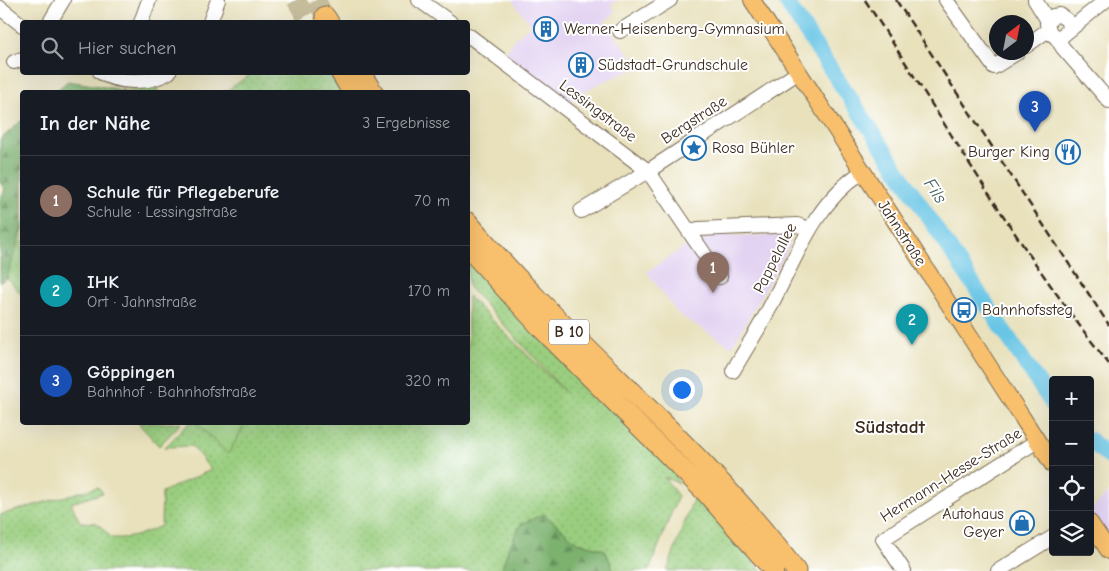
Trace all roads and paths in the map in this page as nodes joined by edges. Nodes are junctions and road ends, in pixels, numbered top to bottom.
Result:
1 (63, 0) edge
2 (149, 0) edge
3 (218, 0) edge
4 (420, 0) edge
5 (670, 0) edge
6 (752, 0) edge
7 (946, 0) edge
8 (1035, 0) edge
9 (1097, 0) edge
10 (1106, 0) edge
11 (0, 8) edge
12 (51, 20) edge
13 (142, 20) edge
14 (211, 20) edge
15 (447, 20) edge
16 (20, 23) edge
17 (1067, 24) junction
18 (1051, 29) junction
19 (620, 31) dead end
20 (470, 37) edge
21 (1034, 41) edge
22 (1005, 60) edge
23 (799, 72) junction
24 (108, 75) edge
25 (342, 75) edge
26 (362, 75) edge
27 (141, 76) edge
28 (351, 90) edge
29 (372, 90) edge
30 (1109, 101) edge
31 (648, 171) junction
32 (862, 172) junction
33 (581, 210) dead end
34 (470, 224) edge
35 (809, 229) junction
36 (690, 232) junction
37 (470, 250) edge
38 (720, 277) dead end
39 (733, 371) dead end
40 (1037, 442) junction
41 (1049, 459) edge
42 (1094, 529) edge
43 (1049, 539) edge
44 (1109, 551) edge
45 (774, 571) edge
46 (796, 571) edge
47 (904, 571) edge
48 (998, 571) edge

1 - 12 street
2 - 13 street
3 - 14 street
4 - 15 street
5 - 19 street
6 - 23 main road, Jahnstraße
7 - 22 street
8 - 18 street
9 - 17 street
10 - 17 street
11 - 16 street
17 - 18 street
17 - 18 street
18 - 21 street
18 - 30 street
20 - 31 street, Lessingstraße
23 - 31 street, Bergstraße
23 - 32 main road, Jahnstraße
24 - 27 street
25 - 28 highway
26 - 29 highway
31 - 33 street, Bergstraße
31 - 36 street, Lessingstraße
32 - 35 street, Pappelallee
32 - 40 main road, Jahnstraße
34 - 46 highway, B 10
35 - 36 street
35 - 39 street, Pappelallee
36 - 38 street, Lessingstraße
37 - 45 highway, B 10
40 - 41 main road, Jahnstraße
40 - 47 street, Hermann-Hesse-Straße
42 - 44 main road
43 - 48 street

